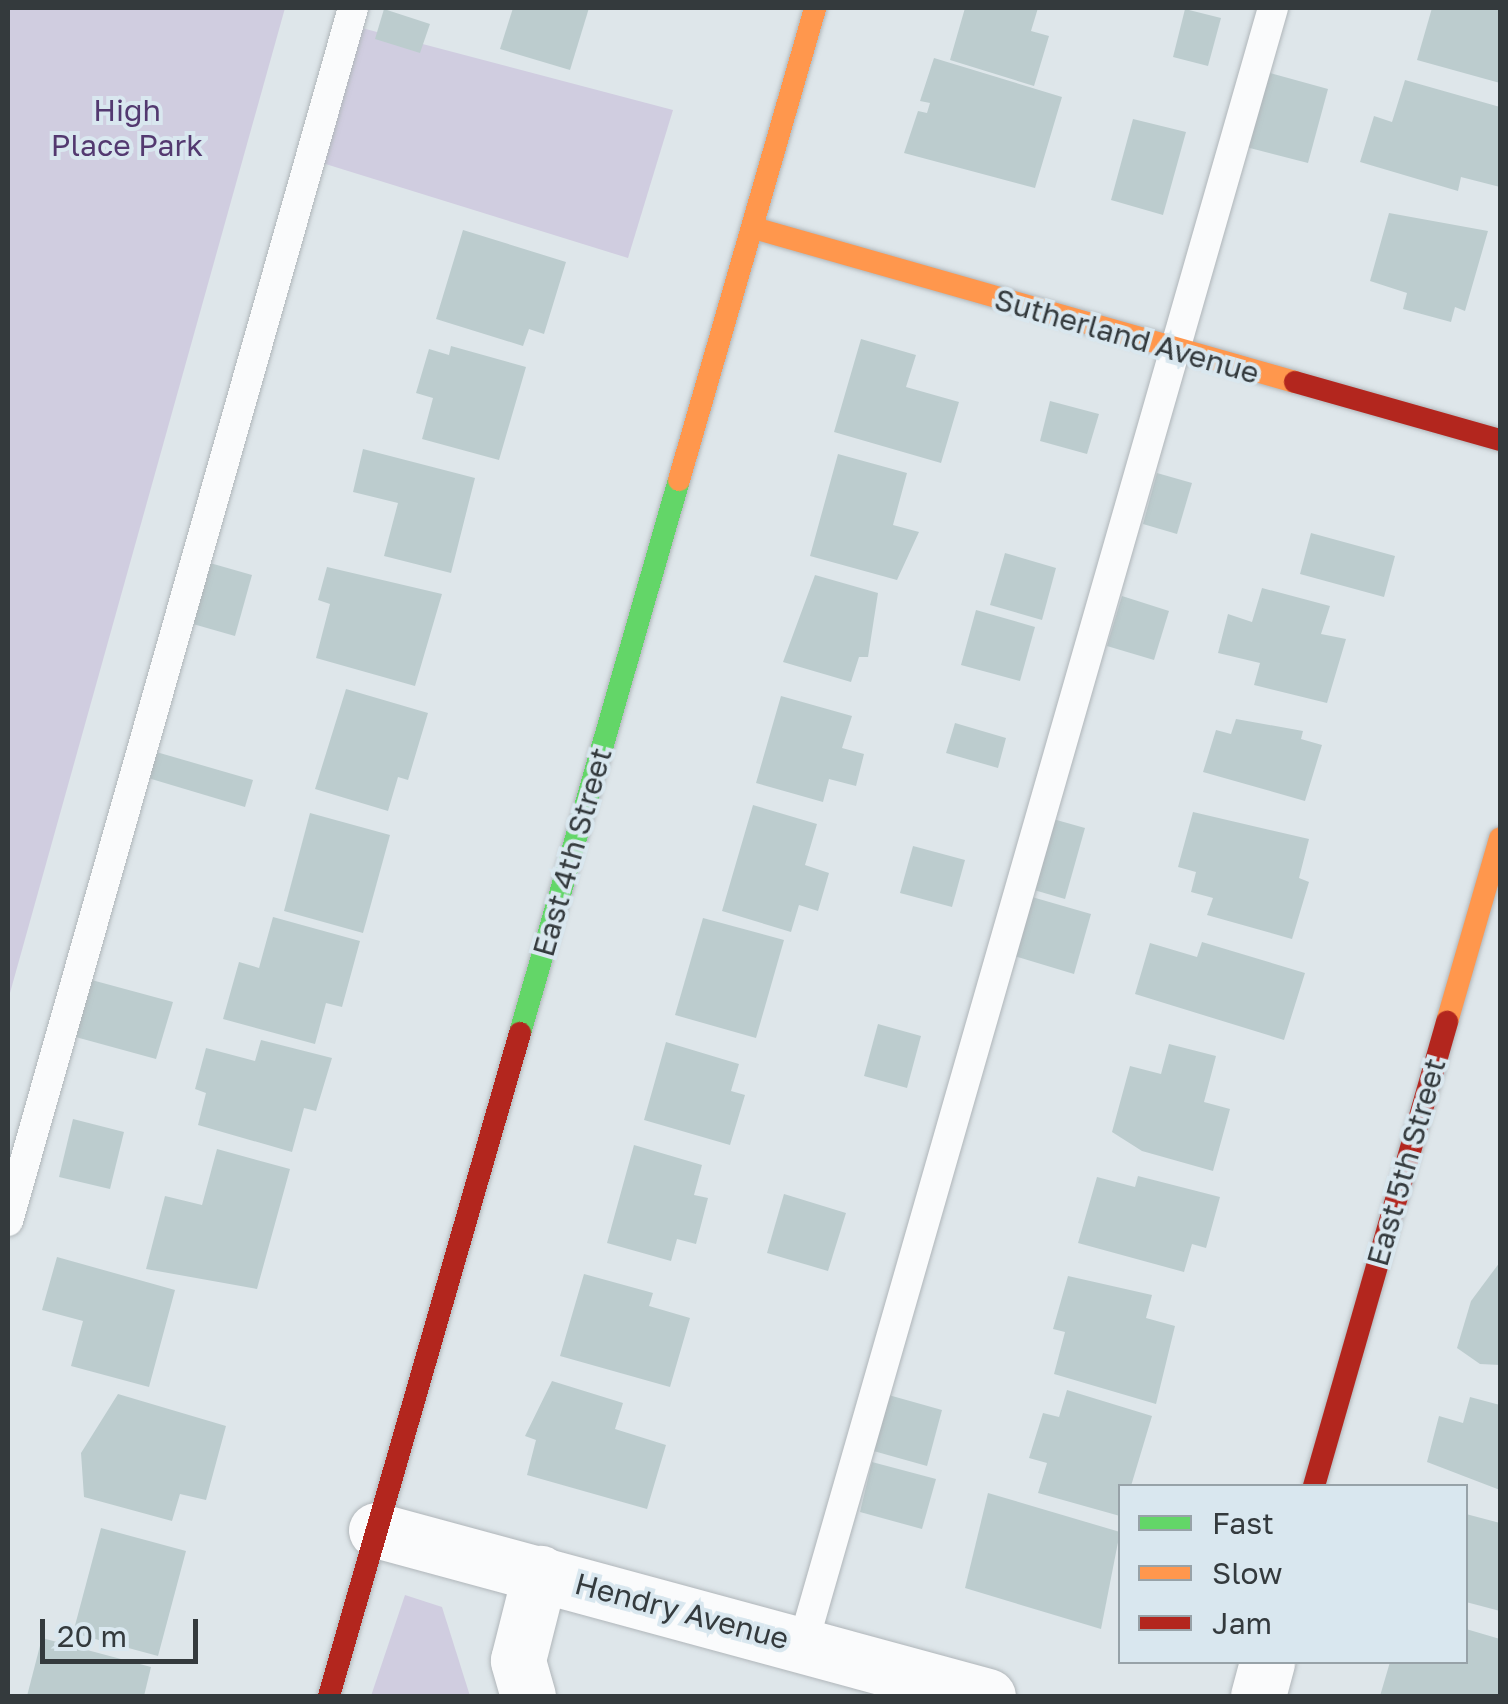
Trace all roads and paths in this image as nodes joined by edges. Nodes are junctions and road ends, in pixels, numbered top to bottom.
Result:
1 (353, 8) edge
2 (816, 8) edge
3 (1272, 8) edge
4 (754, 228) junction
5 (1176, 351) junction
6 (1500, 440) edge
7 (1500, 838) edge
8 (8, 1221) edge
9 (1315, 1484) edge
10 (376, 1530) junction
11 (540, 1573) junction
12 (804, 1644) junction
13 (1266, 1664) edge
14 (329, 1696) edge
15 (528, 1696) edge
16 (988, 1696) edge
17 (1258, 1696) edge

1 - 8 lane
2 - 4 street, East 4th Street
3 - 5 lane
4 - 5 street, Sutherland Avenue
4 - 10 street, East 4th Street
5 - 6 street, Sutherland Avenue
5 - 12 lane
7 - 9 street, East 5th Street
10 - 11 street, Hendry Avenue
10 - 14 street, East 4th Street
11 - 12 street, Hendry Avenue
11 - 15 street
12 - 16 street, Hendry Avenue
13 - 17 street

